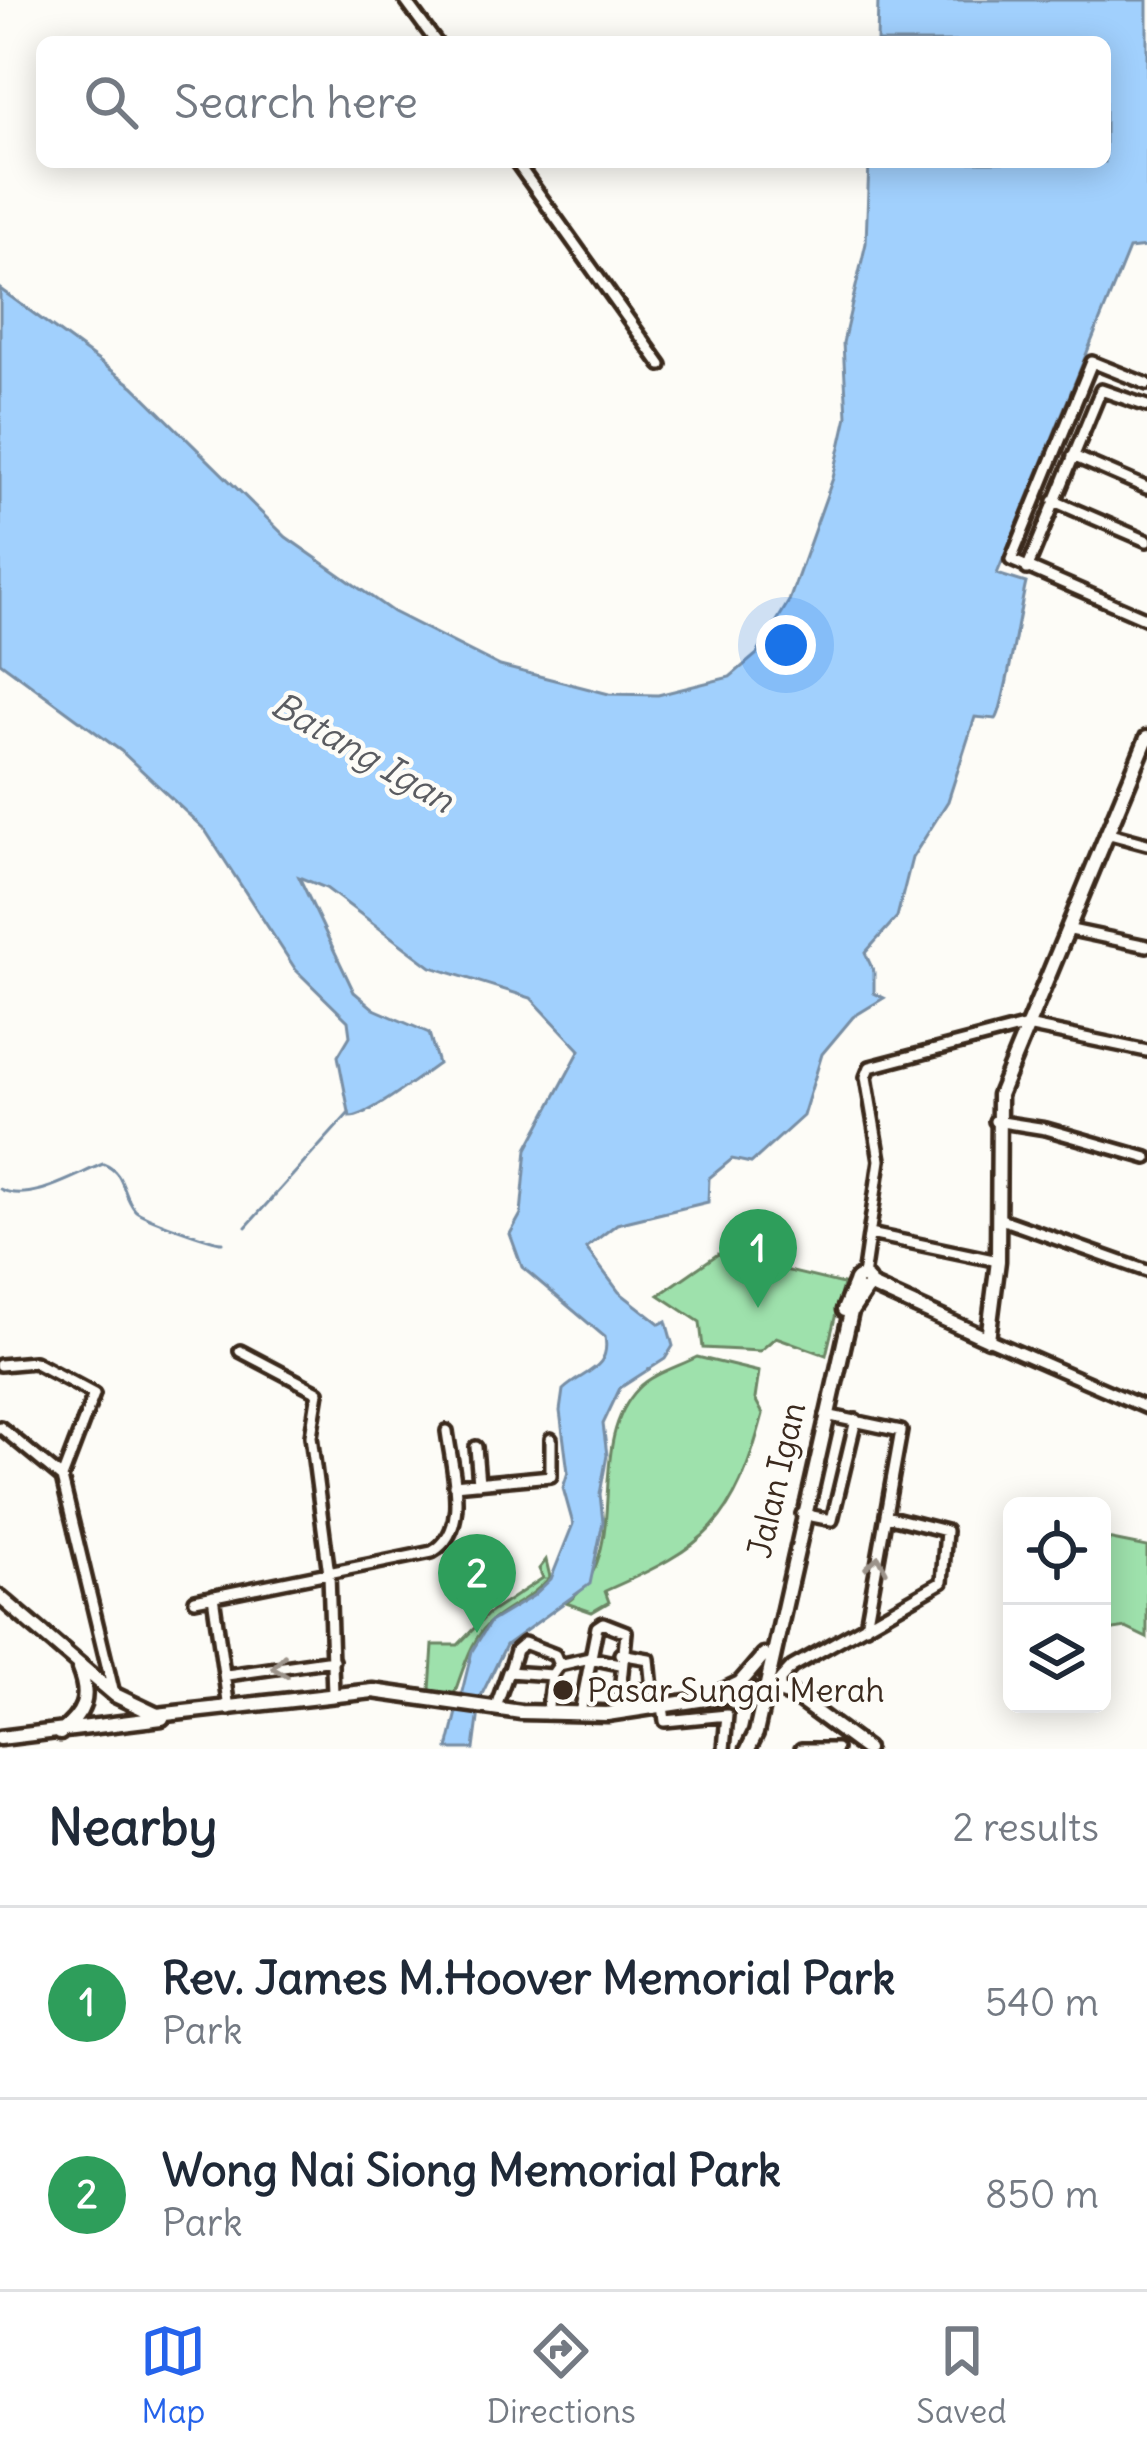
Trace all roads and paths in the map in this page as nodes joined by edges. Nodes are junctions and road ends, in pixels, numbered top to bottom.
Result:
1 (405, 0) edge
2 (432, 36) edge
3 (520, 168) edge
4 (661, 365) dead end
5 (1147, 384) edge
6 (1147, 406) edge
7 (1073, 456) junction
8 (1147, 488) edge
9 (1054, 501) junction
10 (1147, 541) edge
11 (1027, 569) junction
12 (1147, 619) edge
13 (1147, 738) edge
14 (1106, 833) junction
15 (1147, 844) edge
16 (1071, 930) junction
17 (1147, 946) edge
18 (1027, 1026) junction
19 (1147, 1051) edge
20 (995, 1121) junction
21 (1147, 1158) edge
22 (998, 1218) junction
23 (870, 1234) junction
24 (998, 1261) junction
25 (1147, 1271) edge
26 (863, 1284) junction
27 (988, 1339) junction
28 (240, 1351) dead end
29 (0, 1365) edge
30 (1147, 1408) edge
31 (826, 1415) junction
32 (856, 1420) junction
33 (0, 1427) edge
34 (447, 1431) dead end
35 (551, 1439) dead end
36 (476, 1447) dead end
37 (62, 1478) junction
38 (479, 1483) junction
39 (454, 1485) junction
40 (802, 1514) junction
41 (886, 1516) junction
42 (329, 1574) junction
43 (212, 1596) junction
44 (0, 1598) edge
45 (195, 1600) dead end
46 (866, 1626) junction
47 (775, 1636) junction
48 (107, 1653) junction
49 (764, 1654) junction
50 (590, 1658) junction
51 (620, 1659) junction
52 (333, 1660) junction
53 (78, 1664) junction
54 (559, 1665) junction
55 (792, 1667) junction
56 (510, 1670) junction
57 (227, 1675) junction
58 (551, 1676) junction
59 (760, 1690) junction
60 (780, 1690) junction
61 (333, 1694) junction
62 (115, 1695) junction
63 (730, 1696) junction
64 (582, 1697) junction
65 (618, 1701) junction
66 (700, 1701) junction
67 (488, 1708) junction
68 (229, 1709) junction
69 (580, 1713) junction
70 (663, 1713) junction
71 (547, 1714) junction
72 (176, 1716) junction
73 (752, 1716) junction
74 (59, 1734) junction
75 (9, 1742) edge
76 (842, 1745) edge
77 (749, 1747) edge
78 (724, 1749) edge
79 (801, 1749) edge
80 (866, 1749) edge

1 - 2 street
3 - 4 street
5 - 11 street
6 - 7 street
7 - 8 street
7 - 9 street
9 - 10 street
9 - 11 street
11 - 12 street
13 - 14 street
14 - 15 street
14 - 16 street
16 - 17 street
16 - 18 street
18 - 19 street
18 - 20 street
18 - 23 street
20 - 21 street
20 - 22 street
22 - 24 street
22 - 25 street
23 - 24 street
23 - 26 street
24 - 27 street
26 - 27 street
26 - 31 street, Jalan Igan
26 - 49 street, Jalan Igan
27 - 30 street
28 - 42 street
29 - 37 street
31 - 32 street
31 - 40 street, Jalan Igan
32 - 40 street
32 - 41 street
33 - 37 street
34 - 39 street
35 - 38 street
36 - 38 street
37 - 48 street
38 - 39 street
39 - 42 street
40 - 47 street, Jalan Igan
46 -> 41 street
41 - 46 street
42 - 43 street
42 - 52 street
43 - 45 street
43 - 57 street
44 - 53 street
46 - 55 street
47 - 55 street
47 - 59 street, Jalan Igan
48 - 53 street
48 - 62 street
49 - 59 street, Jalan Igan
49 - 66 street
50 - 51 street
50 - 51 street
50 - 54 street
50 - 64 street
51 - 65 street
51 - 65 street
52 -> 57 street
52 - 61 street
53 - 62 street
53 - 74 street
54 - 56 street
54 - 58 street
55 - 59 street
55 - 60 street
56 - 58 street
56 - 67 street
57 - 68 street
58 - 71 street
59 - 60 street
59 - 63 street
59 - 73 street
59 - 77 street
60 - 76 street
61 - 67 street
61 - 68 street
62 - 72 street
63 - 66 street
63 - 73 street
64 - 65 street
64 - 69 street
65 - 69 street
65 - 70 street
66 - 70 street
67 - 71 street
68 - 72 street
69 - 71 street
70 - 78 street
72 - 74 street
73 - 77 street
74 - 75 street
76 - 79 street
76 - 80 street

